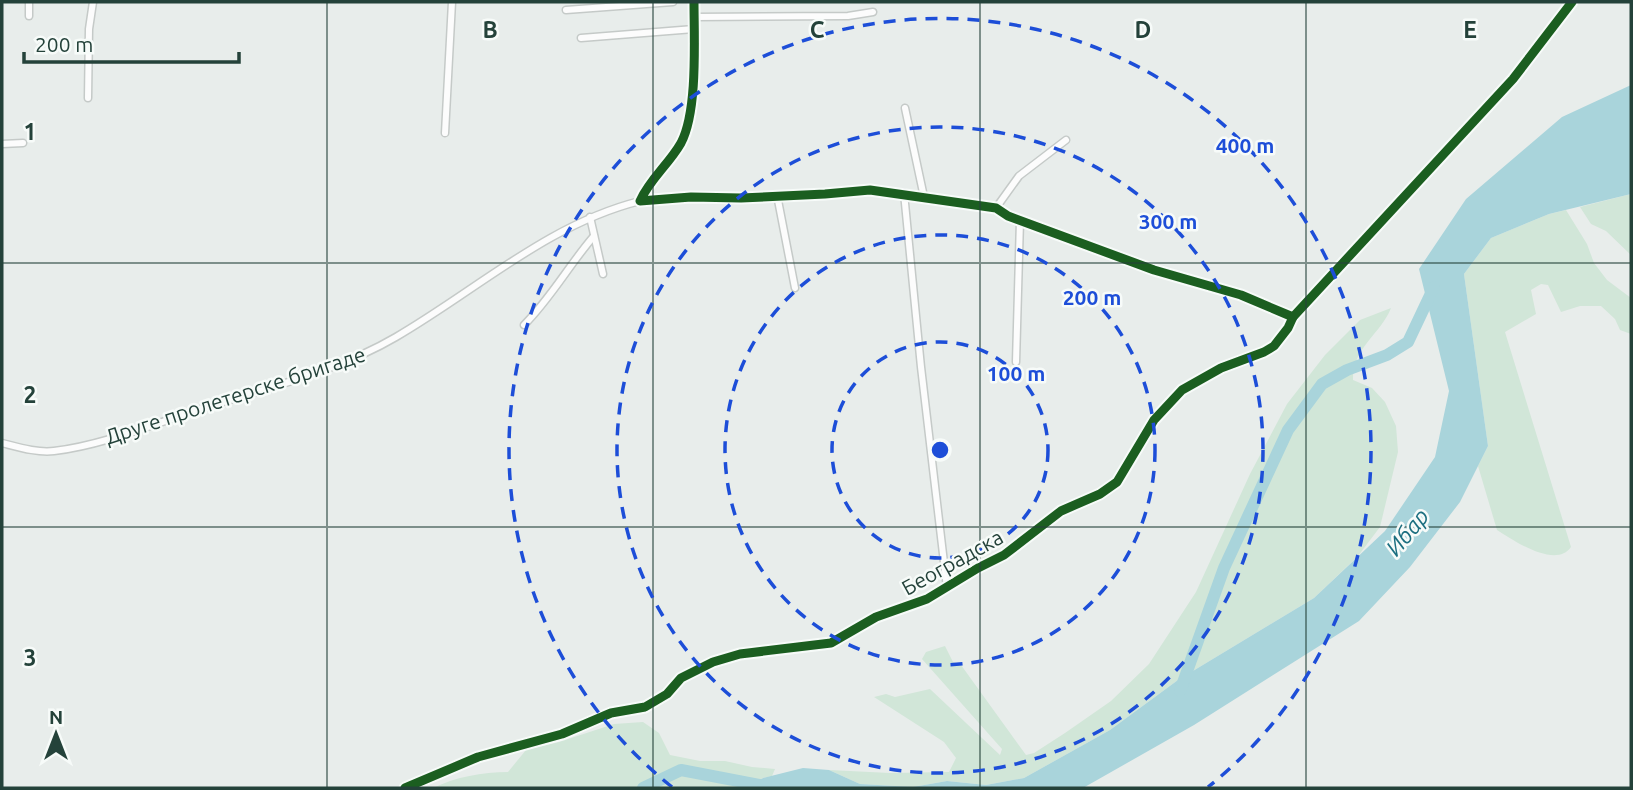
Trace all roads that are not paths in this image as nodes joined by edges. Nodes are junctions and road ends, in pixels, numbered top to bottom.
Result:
1 (29, 2) edge
2 (93, 2) edge
3 (452, 2) edge
4 (673, 2) edge
5 (694, 2) edge
6 (1572, 2) edge
7 (566, 9) dead end
8 (873, 12) dead end
9 (29, 16) dead end
10 (694, 17) junction
11 (694, 30) junction
12 (580, 38) dead end
13 (88, 99) dead end
14 (905, 108) dead end
15 (445, 133) dead end
16 (1066, 140) dead end
17 (23, 143) dead end
18 (2, 144) edge
19 (904, 193) junction
20 (777, 195) junction
21 (924, 197) junction
22 (640, 201) junction
23 (996, 208) junction
24 (590, 217) junction
25 (1020, 220) junction
26 (594, 236) junction
27 (603, 274) dead end
28 (795, 288) dead end
29 (1293, 317) junction
30 (524, 325) dead end
31 (1016, 362) dead end
32 (2, 443) edge
33 (947, 588) junction
34 (405, 788) edge

1 - 9 street
2 - 13 street
3 - 15 street
4 - 7 street
5 - 10 street
6 - 29 street, Београдска
8 - 10 street
10 - 11 street
11 - 12 street
11 - 22 street
14 - 21 street
16 - 23 street
17 - 18 street
19 - 20 street, Друге пролетерске бригаде
19 - 21 street, Друге пролетерске бригаде
19 - 33 street
20 - 22 street, Друге пролетерске бригаде
20 - 28 street
21 - 23 street, Друге пролетерске бригаде
22 - 24 street, Друге пролетерске бригаде
23 - 25 street, Друге пролетерске бригаде
24 - 26 street
24 - 32 street, Друге пролетерске бригаде
25 - 29 street, Друге пролетерске бригаде
25 - 31 street
26 - 27 street
26 - 30 street
29 - 33 street, Београдска
33 - 34 street, Београдска

